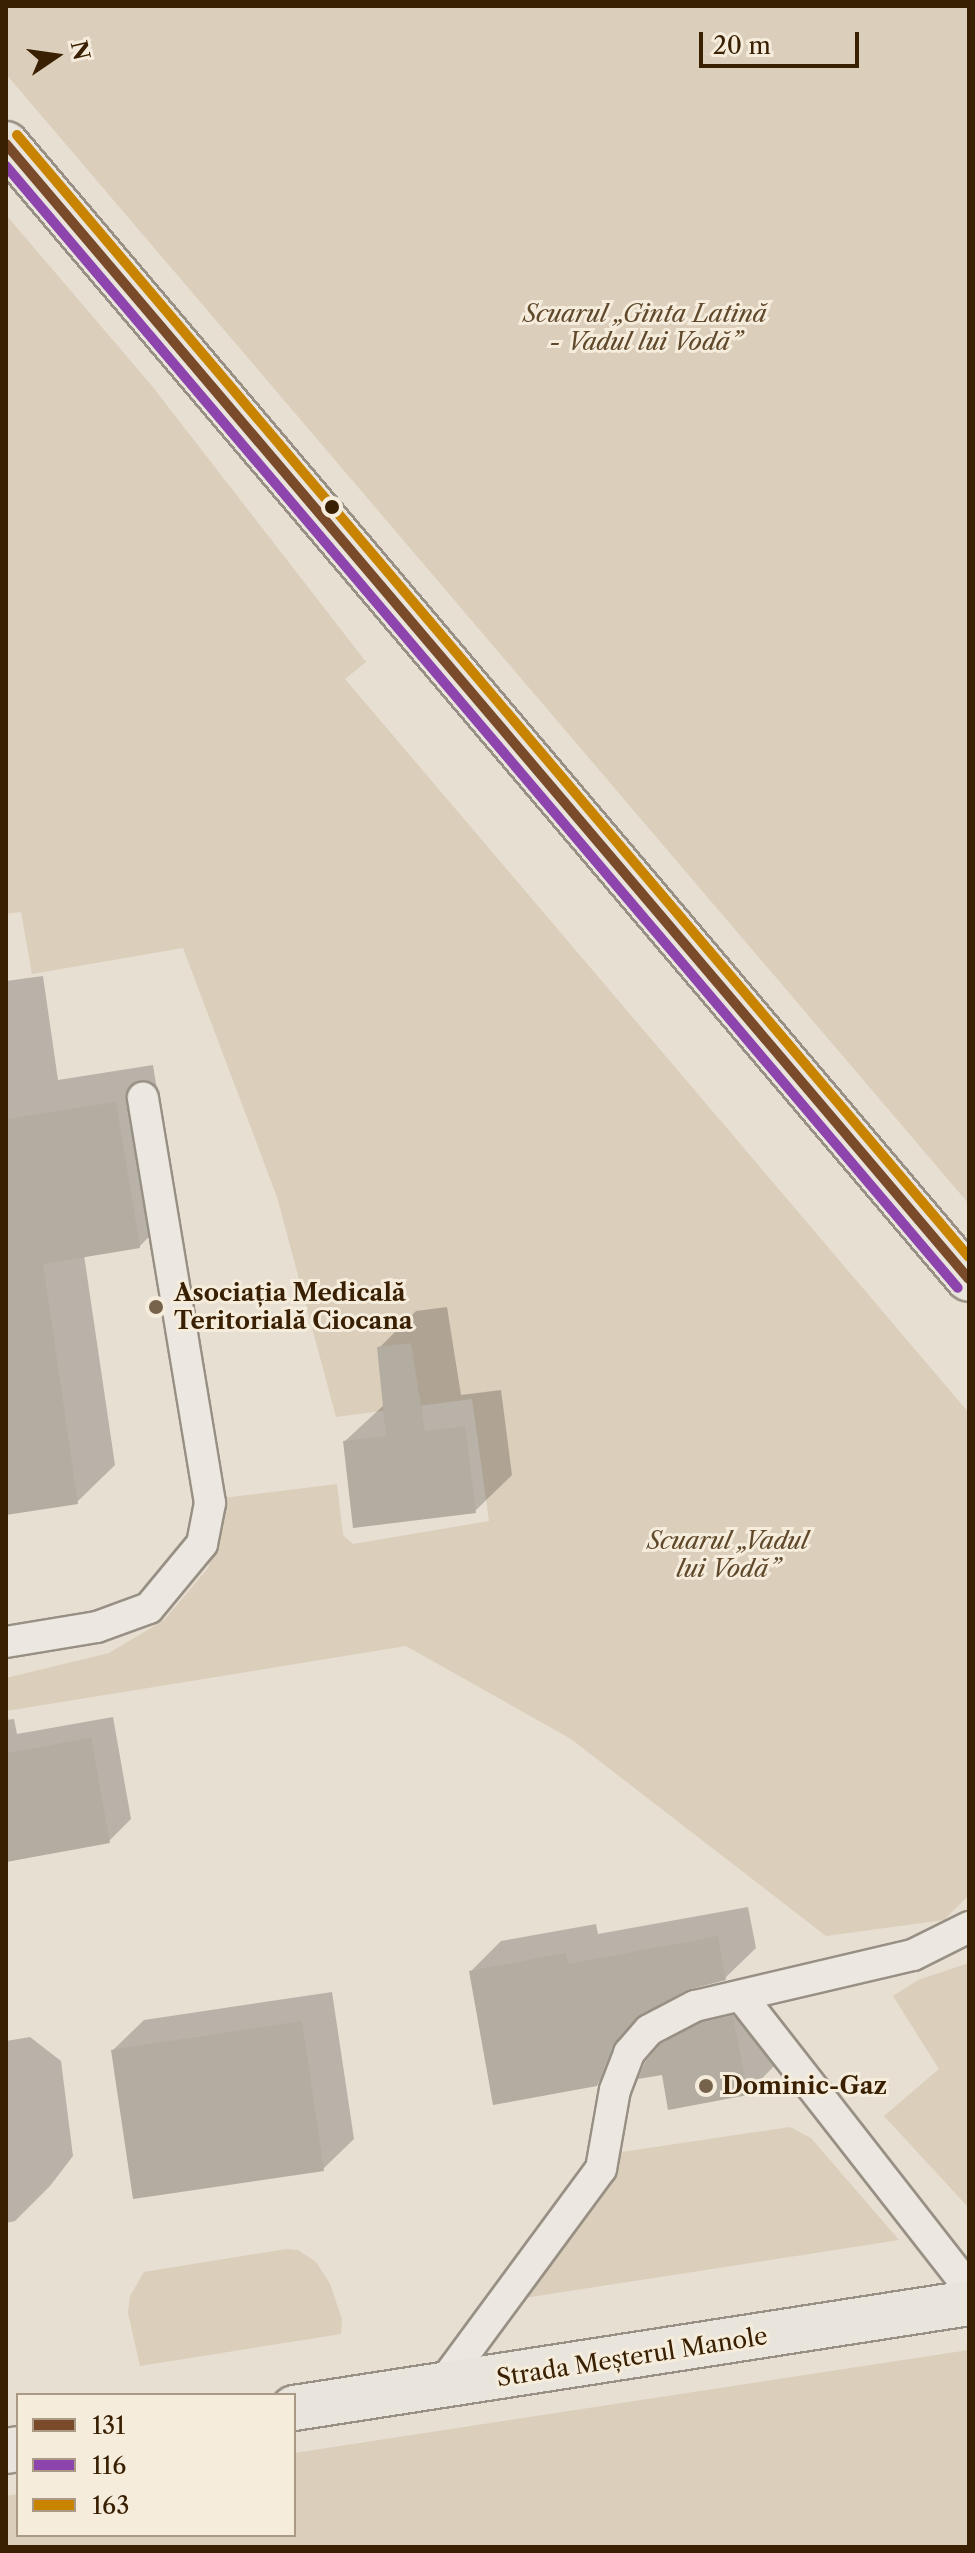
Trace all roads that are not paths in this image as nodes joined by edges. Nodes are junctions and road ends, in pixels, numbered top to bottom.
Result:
1 (6, 144) edge
2 (143, 1097) dead end
3 (969, 1279) edge
4 (6, 1642) edge
5 (969, 1927) edge
6 (741, 1996) junction
7 (969, 2288) edge
8 (969, 2303) edge
9 (440, 2387) junction
10 (296, 2408) edge

1 - 3 main road
2 - 4 lane
5 - 6 lane
6 - 7 lane
6 - 9 lane
8 - 9 main road, Strada Meșterul Manole
9 - 10 main road, Strada Meșterul Manole

